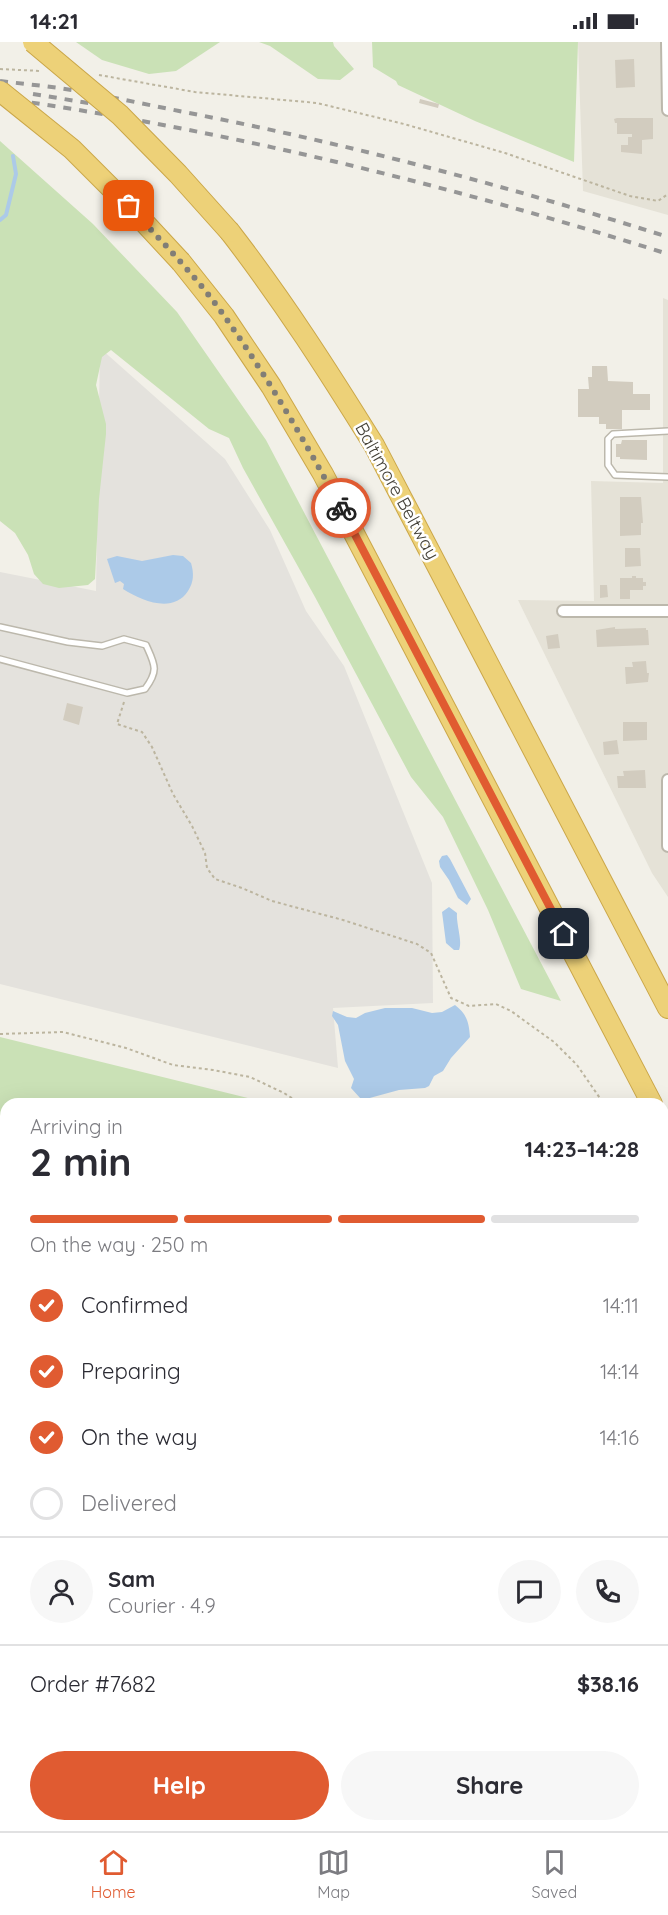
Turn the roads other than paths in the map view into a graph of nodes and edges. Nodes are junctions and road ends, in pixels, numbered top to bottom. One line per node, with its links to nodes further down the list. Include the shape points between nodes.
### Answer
1 (33, 42): 13 (highway, Baltimore Beltway, bridge, via 120,115 178,174 230,232 320,357 374,445)
2 (668, 42): 4 (street)
3 (0, 91): 14 (highway, bridge, via 72,149 181,262 224,316 271,386 323,474)
4 (668, 110)
5 (668, 431): 6 (lane, via 613,434 608,439 608,465 615,475)
6 (668, 477)
7 (563, 611): 8 (street)
8 (668, 611)
9 (0, 627): 10 (lane, via 68,642 102,646 124,639 146,645 154,677 145,689 127,693)
10 (0, 659)
11 (668, 780): 12 (street)
12 (668, 846)
13 (668, 1008)
14 (649, 1098)

